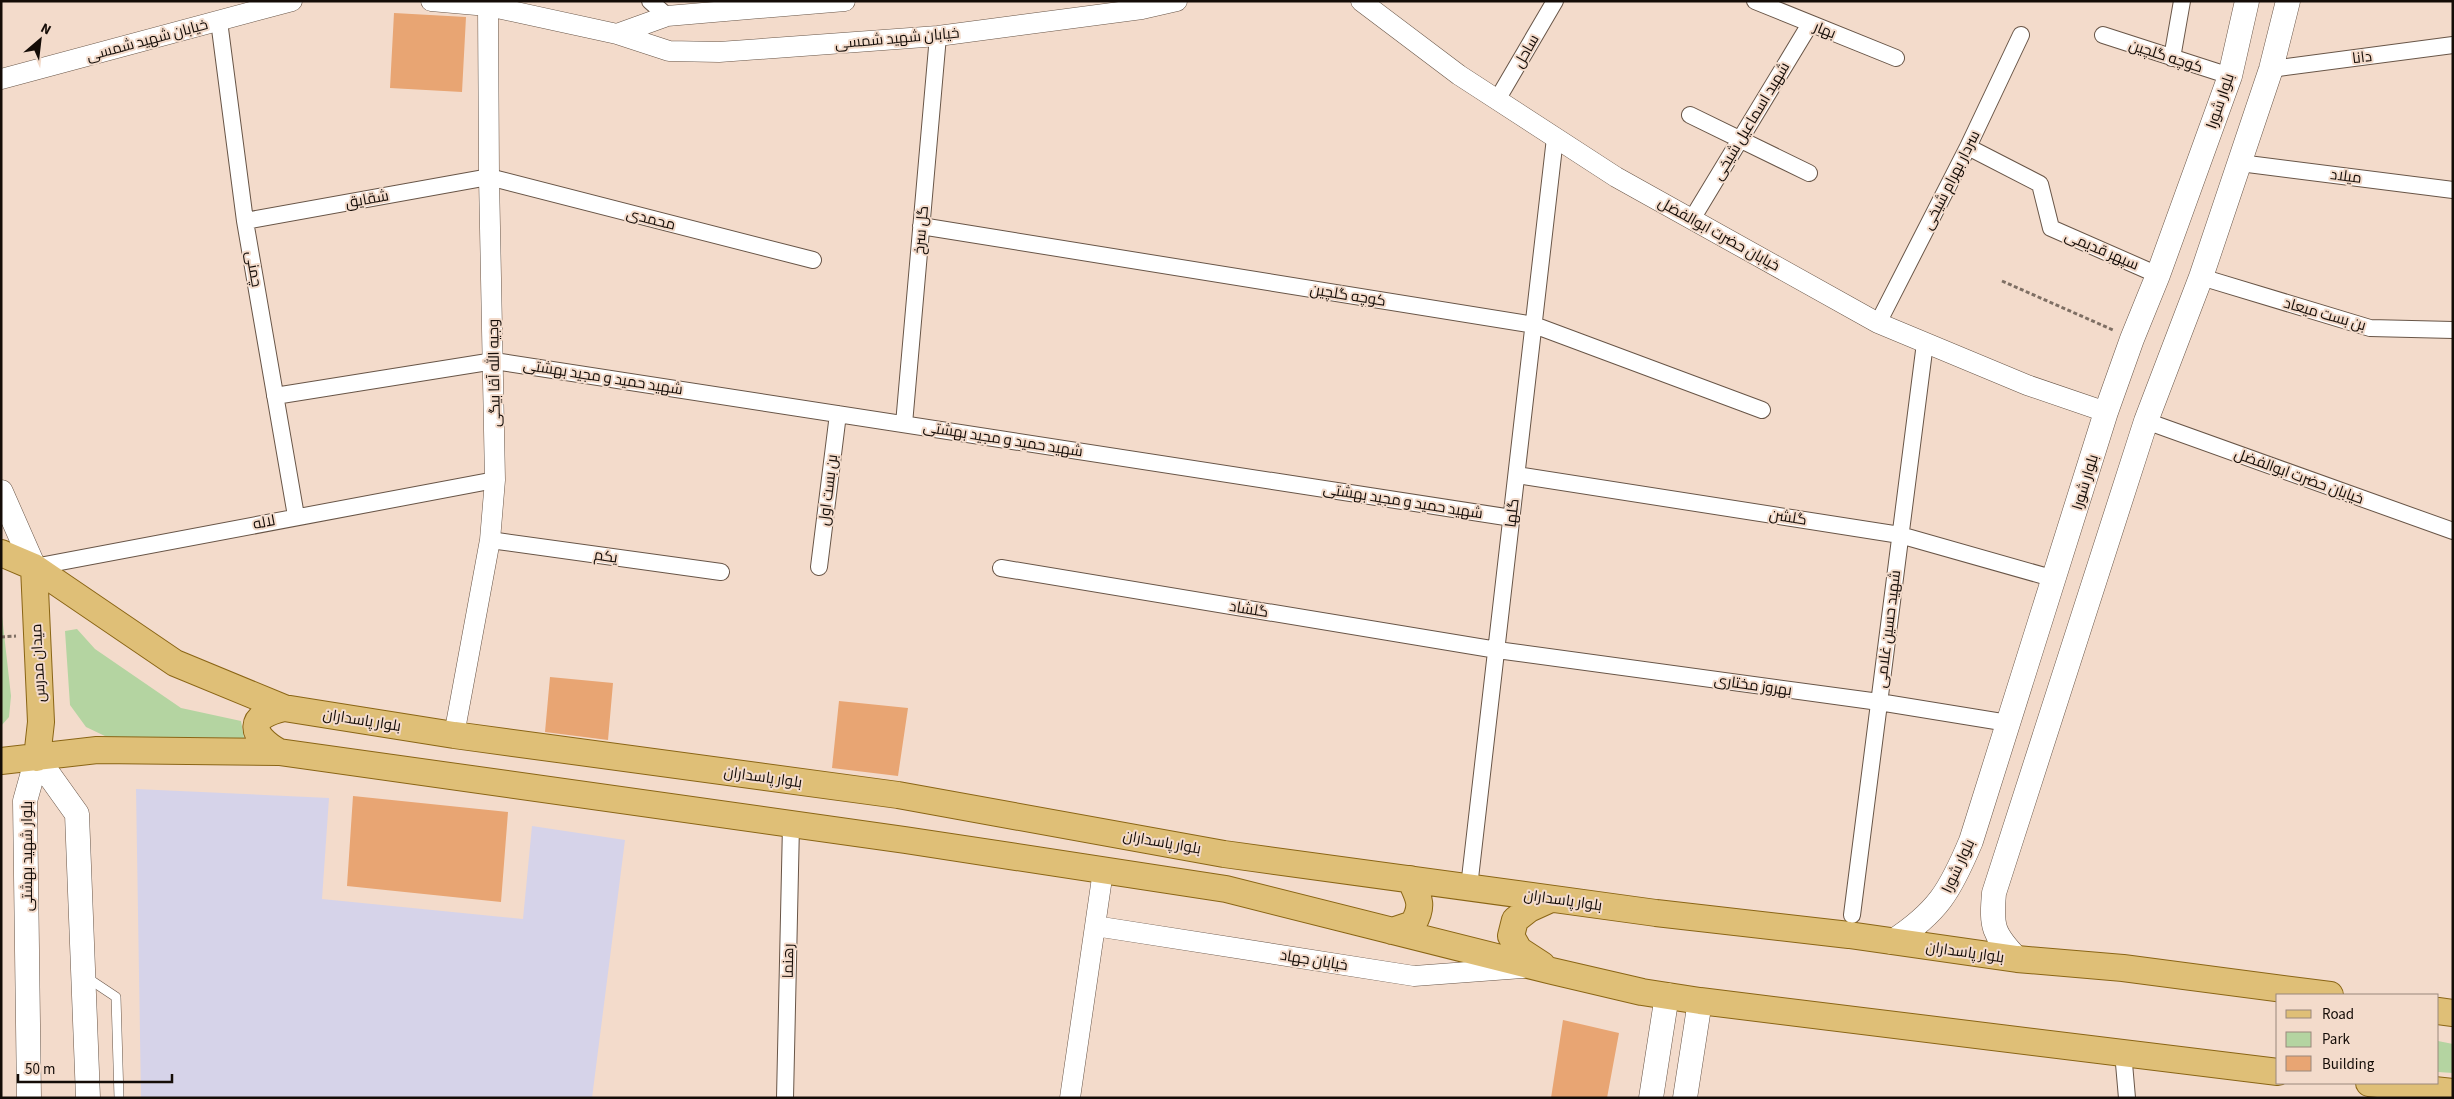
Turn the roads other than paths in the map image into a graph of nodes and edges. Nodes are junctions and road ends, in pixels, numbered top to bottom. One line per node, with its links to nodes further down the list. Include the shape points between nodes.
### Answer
1 (292, 1): 15 (street, خیابان شهید شمسی)
2 (430, 1): 12 (street, خیابان شهید شمسی)
3 (650, 1): 14 (street)
4 (845, 1): 13 (street)
5 (1177, 1): 20 (street, خیابان شهید شمسی, via 1142,9)
6 (1361, 1): 27 (street, خیابان حضرت ابوالفضل)
7 (1555, 1): 27 (street, ساحل)
8 (1755, 1): 16 (street, بهار)
9 (2182, 1): 23 (street)
10 (2247, 1): 25 (main road, بلوار شورا)
11 (2288, 1): 24 (main road)
12 (488, 6): 17 (street, خیابان شهید شمسی); 34 (street, وجیه الله آقا بیگی)
13 (711, 7): 14 (street)
14 (667, 16): 17 (street)
15 (219, 21): 26 (street, خیابان شهید شمسی); 37 (street, چمنی)
16 (1810, 24): 22 (street, بهار); 30 (street, شهید اسماعیل شیخی)
17 (617, 34): 20 (street, خیابان شهید شمسی, via 670,51 719,52)
18 (2021, 35): 31 (street, سردار بهرام شیخی)
19 (2103, 35): 23 (street, کوچه گلچین)
20 (938, 36): 38 (street, گل سرخ)
21 (2453, 45): 24 (street, دانا)
22 (1896, 58)
23 (2172, 58): 25 (street, کوچه گلچین)
24 (2271, 69): 32 (main road)
25 (2230, 76): 40 (main road, بلوار شورا)
26 (1, 79)
27 (1497, 100): 29 (street, خیابان حضرت ابوالفضل)
28 (1690, 115): 30 (street)
29 (1555, 138): 36 (street, خیابان حضرت ابوالفضل, via 1616,177); 43 (street, گلها)
30 (1740, 139): 33 (street); 36 (street, شهید اسماعیل شیخی)
31 (1968, 147): 40 (street, سپهر قدیمی, via 2040,184 2051,228); 42 (street, سردار بهرام شیخی)
32 (2240, 163): 35 (street, میلاد); 41 (main road)
33 (1808, 173)
34 (489, 177): 37 (street, شقایق); 39 (street, محمدی); 46 (street, وجیه الله آقا بیگی)
35 (2453, 190)
36 (1692, 219): 42 (street, خیابان حضرت ابوالفضل)
37 (245, 221): 47 (street, چمنی)
38 (921, 226): 43 (street, کوچه گلچین); 52 (street, گل سرخ)
39 (813, 260)
40 (2158, 275): 49 (main road, بلوار شورا)
41 (2202, 277): 44 (street, بن بست میعاد, via 2370,328); 51 (main road)
42 (1878, 323): 45 (street, خیابان حضرت ابوالفضل)
43 (1534, 325): 48 (street, کوچه گلچین); 53 (street, گلها)
44 (2453, 330)
45 (1925, 343): 49 (street, خیابان حضرت ابوالفضل, via 2027,385); 59 (street, شهید حسین غلامی)
46 (494, 361): 47 (street, شهید حمید و مجید بهشتی); 50 (street, شهید حمید و مجید بهشتی); 54 (street, وجیه الله آقا بیگی)
47 (275, 396): 56 (street, چمنی)
48 (1762, 410)
49 (2106, 412): 66 (main road, بلوار شورا)
50 (838, 414): 52 (street, شهید حمید و مجید بهشتی); 63 (street, بن بست اول)
51 (2146, 421): 58 (street, خیابان حضرت ابوالفضل); 77 (main road)
52 (904, 424): 57 (street, شهید حمید و مجید بهشتی)
53 (1517, 475): 57 (street, گلها); 59 (street, گلشن)
54 (495, 480): 56 (street, لاله); 60 (street, وجیه الله آقا بیگی)
55 (1, 492): 62 (main road)
56 (296, 516): 62 (street, لاله)
57 (1512, 518): 67 (street, گلها)
58 (2453, 531)
59 (1900, 535): 66 (street, گلشن); 68 (street, شهید حسین غلامی)
60 (490, 540): 65 (street, یکم); 71 (street, وجیه الله آقا بیگی)
61 (1, 553): 62 (main road)
62 (34, 567): 69 (main road, بلوار پاسداران, via 175,664); 73 (main road, میدان مدرس, via 41,722)
63 (819, 567)
64 (1001, 568): 67 (street, گلشاد)
65 (721, 572)
66 (2055, 579): 70 (main road, بلوار شورا)
67 (1497, 650): 68 (street, بهروز مختاری); 80 (street, گلها)
68 (1879, 702): 70 (street, بهروز مختاری); 82 (street, شهید حسین غلامی)
69 (284, 708): 71 (main road, بلوار پاسداران); 72 (main road, via 265,714 257,728 264,744)
70 (2008, 723): 76 (main road, بلوار شورا)
71 (454, 735): 79 (main road, بلوار پاسداران, via 898,795 1224,854)
72 (279, 752): 73 (main road, via 97,750); 75 (main road)
73 (37, 758): 74 (main road); 88 (main road, via 77,814); 98 (main road, بلوار شهید بهشتی, via 25,801)
74 (1, 761)
75 (792, 825): 78 (main road); 101 (street, رهنما)
76 (1971, 841): 77 (main road, via 1977,855 1990,860); 85 (main road, بلوار شورا, via 1943,899 1919,924)
77 (2005, 856): 86 (main road, via 1994,893 1992,918 1999,940)
78 (1103, 870): 83 (street); 84 (main road, via 1226,889)
79 (1410, 879): 80 (main road, بلوار پاسداران); 84 (main road, via 1419,898 1420,912 1413,924)
80 (1469, 887): 81 (main road, بلوار پاسداران)
81 (1551, 898): 85 (main road, بلوار پاسداران); 87 (main road, via 1515,920 1511,936 1519,950)
82 (1852, 915)
83 (1095, 926): 87 (street, خیابان جهاد, via 1414,976); 102 (street)
84 (1392, 931): 87 (main road)
85 (1892, 942): 86 (main road, بلوار پاسداران)
86 (2017, 959): 89 (main road, بلوار پاسداران, via 2123,968)
87 (1543, 969): 90 (main road)
88 (83, 975): 99 (main road); 100 (lane, via 116,997)
89 (2322, 994)
90 (1667, 995): 91 (main road); 103 (main road)
91 (1700, 1001): 94 (main road); 104 (main road)
92 (2439, 1011): 93 (main road)
93 (2453, 1014)
94 (2123, 1052): 95 (main road); 105 (street)
95 (2276, 1072)
96 (2377, 1084): 97 (main road)
97 (2453, 1092)
98 (28, 1098)
99 (88, 1098)
100 (119, 1098)
101 (785, 1098)
102 (1070, 1098)
103 (1651, 1098)
104 (1685, 1098)
105 (2127, 1098)

